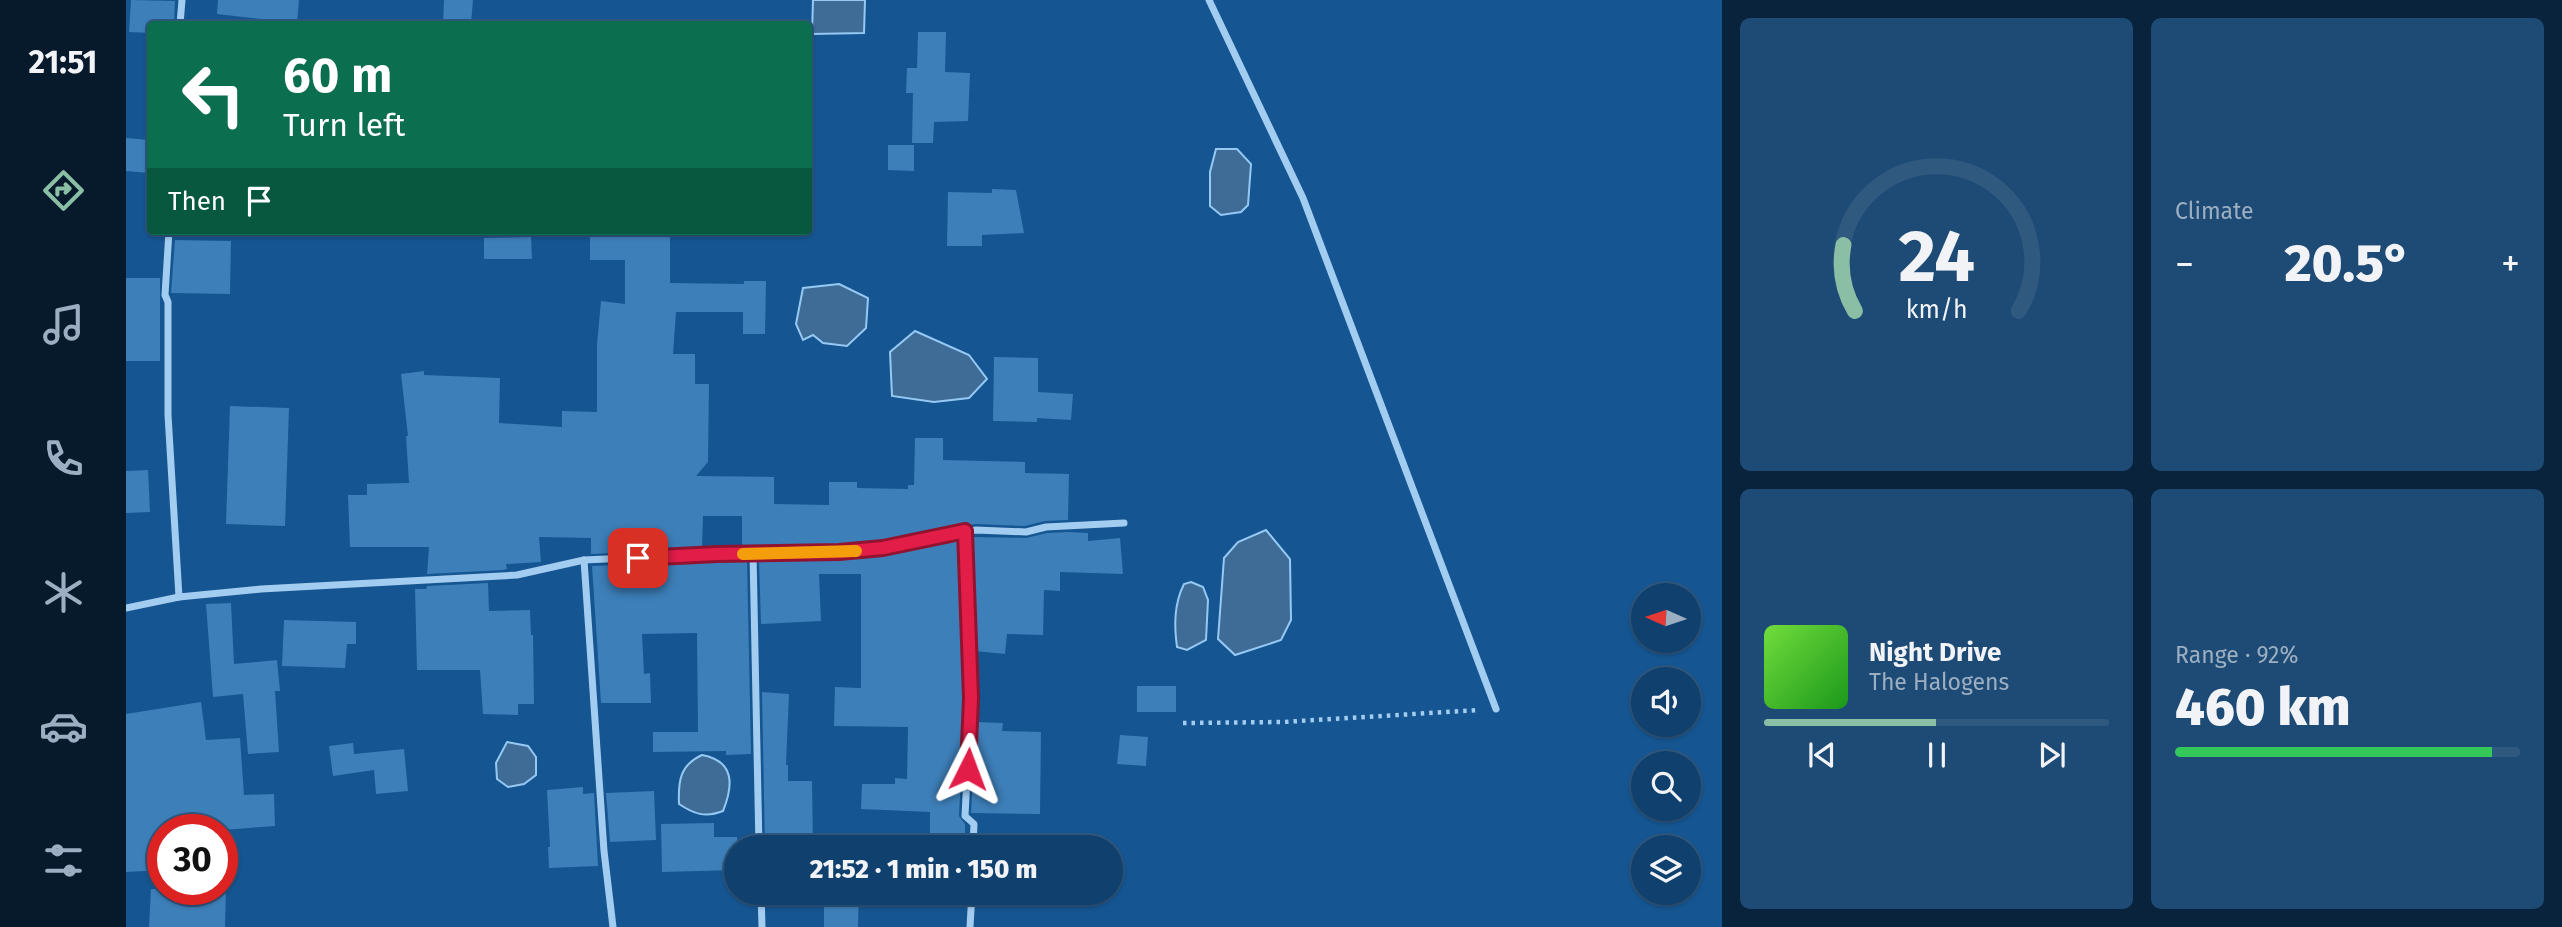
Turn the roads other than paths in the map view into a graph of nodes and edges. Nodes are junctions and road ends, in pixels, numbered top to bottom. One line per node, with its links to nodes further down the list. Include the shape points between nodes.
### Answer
1 (182, 0): 3 (street)
2 (1209, 0): 11 (street, via 1303,198)
3 (180, 21)
4 (169, 235): 9 (street, via 168,415)
5 (1124, 523): 6 (street, via 1026,532)
6 (965, 531): 7 (street, via 883,548); 13 (street, via 971,698 965,816 974,824)
7 (753, 554): 8 (street); 12 (street)
8 (584, 560): 9 (street, via 517,575); 16 (street)
9 (179, 597): 10 (street)
10 (126, 608)
11 (1496, 709)
12 (759, 835)
13 (974, 835)
14 (761, 905): 17 (street)
15 (971, 905): 18 (street)
16 (613, 927)
17 (762, 927)
18 (970, 927)

